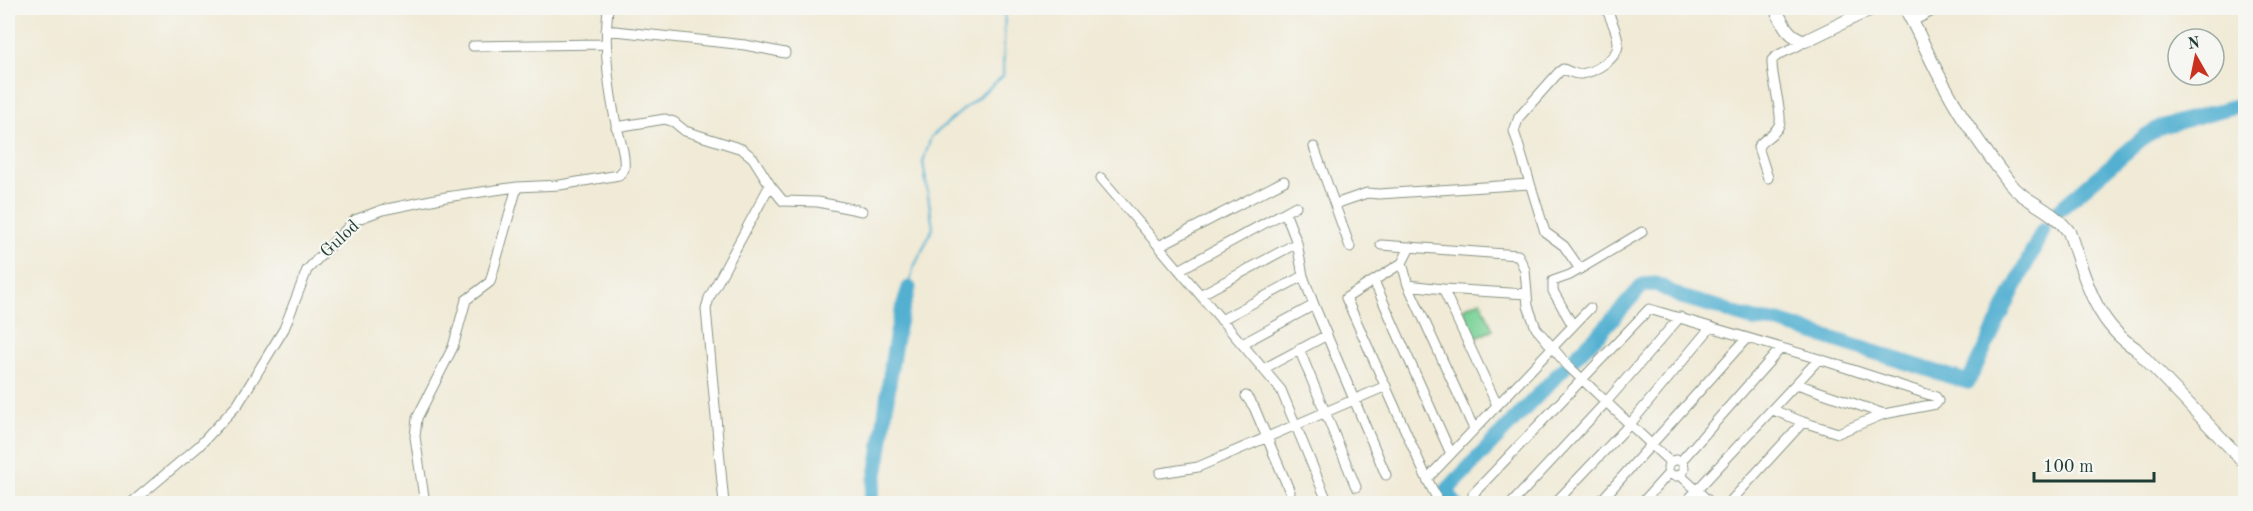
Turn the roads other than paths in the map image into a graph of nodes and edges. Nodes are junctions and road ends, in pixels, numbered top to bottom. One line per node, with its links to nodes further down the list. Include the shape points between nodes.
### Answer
1 (608, 8): 8 (street)
2 (1606, 8): 18 (street, via 1618,41 1617,52 1585,73 1563,69 1519,117 1514,130)
3 (1775, 8): 9 (street, via 1789,34)
4 (1874, 8): 9 (street)
5 (1905, 8): 7 (street)
6 (1938, 8): 7 (street)
7 (1913, 21): 73 (street, via 1947,91 2010,183 2061,221 2069,232 2098,311)
8 (606, 30): 10 (street); 12 (street)
9 (1805, 41): 16 (street, via 1772,60 1780,122 1758,147)
10 (605, 44): 11 (street); 13 (street)
11 (473, 46)
12 (785, 53)
13 (616, 127): 19 (street, via 666,119 674,122 684,131 742,149 753,158); 20 (street, Gulod, via 625,158 619,174 560,185)
14 (1314, 147): 21 (street)
15 (1101, 178): 28 (street)
16 (1768, 178)
17 (1284, 181): 28 (street)
18 (1529, 184): 21 (street, via 1367,193); 32 (street, via 1545,232 1564,246)
19 (770, 185): 23 (street, via 783,201 818,202); 85 (street, via 706,309)
20 (517, 187): 83 (street, Gulod, via 446,197 355,220 307,270 284,329 238,404 199,446); 84 (street, via 490,282 466,300 453,347 417,418 415,437)
21 (1335, 204): 29 (street)
22 (1296, 206): 24 (street)
23 (862, 211)
24 (1285, 212): 26 (street); 33 (street)
25 (1642, 232): 32 (street)
26 (1297, 243): 34 (street); 39 (street)
27 (1381, 245): 30 (street)
28 (1159, 246): 33 (street)
29 (1350, 246)
30 (1410, 247): 31 (street); 38 (street, via 1518,255 1525,270)
31 (1402, 263): 35 (street); 36 (street)
32 (1580, 269): 44 (street, via 1553,281 1551,286)
33 (1179, 270): 39 (street)
34 (1303, 276): 40 (street); 43 (street)
35 (1374, 281): 56 (street, via 1346,298); 70 (street)
36 (1408, 285): 37 (street); 67 (street)
37 (1443, 289): 38 (street); 60 (street)
38 (1527, 294): 49 (street, via 1536,328)
39 (1200, 295): 43 (street)
40 (1314, 305): 46 (street); 48 (street)
41 (1590, 308): 44 (street)
42 (1680, 317): 45 (street); 54 (street, via 1649,309); 59 (street)
43 (1221, 320): 48 (street)
44 (1573, 326): 49 (street)
45 (1710, 328): 47 (street); 65 (street)
46 (1327, 335): 51 (street); 58 (street)
47 (1746, 339): 50 (street); 69 (street)
48 (1242, 344): 53 (street)
49 (1552, 347): 54 (street); 60 (street)
50 (1780, 348): 52 (street); 71 (street)
51 (1299, 350): 53 (street); 62 (street)
52 (1819, 359): 55 (street); 63 (street, via 1936,397 1938,401)
53 (1263, 369): 66 (street, via 1281,390)
54 (1582, 379): 59 (street); 87 (street, via 1473,494)
55 (1797, 384): 61 (street); 63 (street)
56 (1386, 386): 58 (street); 78 (street)
57 (1246, 396): 68 (street)
58 (1354, 400): 62 (street); 76 (street)
59 (1607, 401): 65 (street); 88 (street)
60 (1497, 405): 67 (street)
61 (1773, 410): 64 (street); 80 (street)
62 (1325, 412): 66 (street); 79 (street)
63 (1884, 414): 64 (street, via 1838,433)
64 (1803, 422): 94 (street)
65 (1630, 424): 69 (street); 89 (street)
66 (1296, 425): 68 (street); 82 (street)
67 (1474, 429): 70 (street)
68 (1266, 437): 74 (street, via 1198,466); 81 (street)
69 (1652, 446): 72 (street); 90 (street)
70 (1451, 454): 78 (street)
71 (1681, 460): 72 (street); 77 (street, via 1684,468)
72 (1670, 462): 75 (street)
73 (2246, 464)
74 (1160, 473)
75 (1669, 473): 77 (street); 91 (street)
76 (1386, 475)
77 (1680, 475): 80 (street)
78 (1427, 479): 86 (street)
79 (1356, 487)
80 (1697, 489): 92 (street); 93 (street)
81 (1290, 492)
82 (1325, 495)
83 (130, 504)
84 (425, 504)
85 (724, 504)
86 (1440, 504)
87 (1478, 504)
88 (1511, 504)
89 (1554, 504)
90 (1598, 504)
91 (1641, 504)
92 (1684, 504)
93 (1712, 504)
94 (1728, 504)

